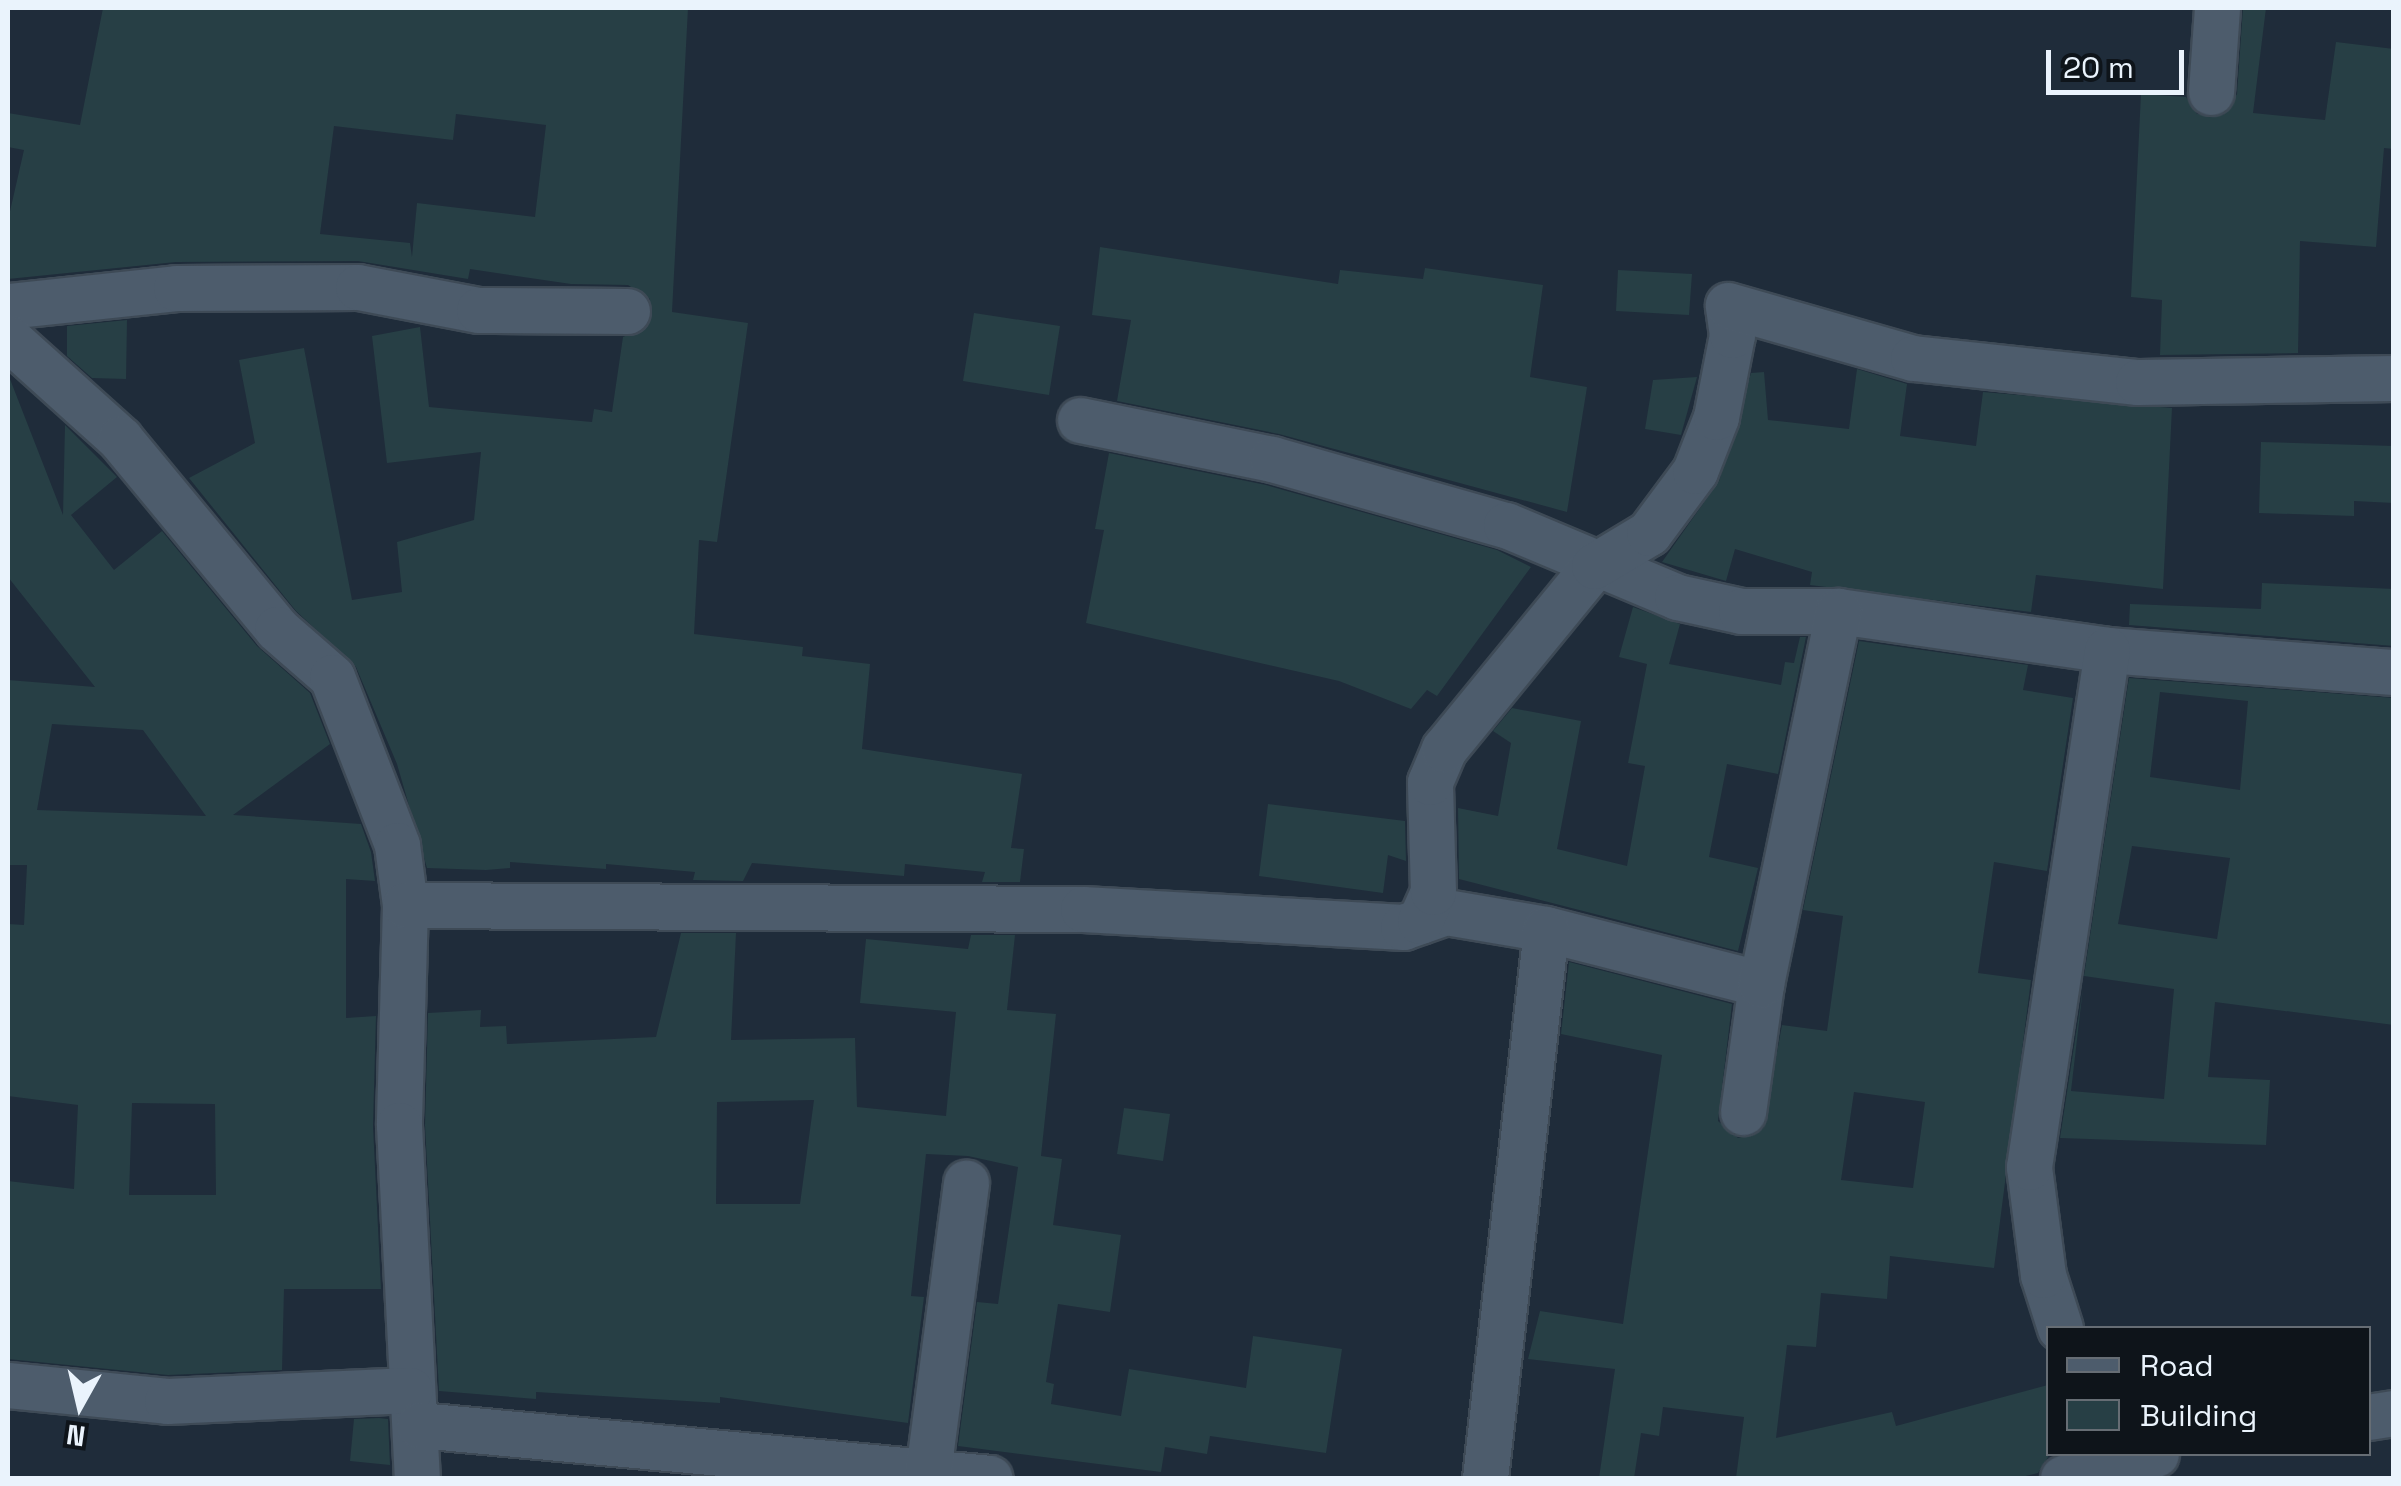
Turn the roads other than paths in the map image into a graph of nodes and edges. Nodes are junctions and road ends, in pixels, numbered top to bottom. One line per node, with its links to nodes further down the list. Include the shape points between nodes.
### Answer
1 (2217, 8): 2 (street)
2 (2211, 92)
3 (8, 306): 4 (street, via 176,288 358,288 478,310)
4 (626, 310)
5 (8, 338): 12 (street, via 120,439 278,629 332,677 397,845)
6 (2394, 378): 8 (street, via 2138,382 1913,358 1728,305 1732,336 1716,417 1695,471 1650,533)
7 (1080, 420): 8 (street, via 1272,459 1506,525)
8 (1594, 566): 9 (street, via 1677,597 1742,611); 13 (street, via 1444,749 1430,782 1433,892)
9 (1838, 611): 10 (street); 15 (street)
10 (2107, 650): 11 (street); 18 (street, via 2029,1167 2043,1275)
11 (2394, 672)
12 (405, 905): 13 (street, via 1082,909 1403,926); 20 (street, via 399,1125)
13 (1420, 921): 14 (street, via 1446,912)
14 (1546, 929): 15 (street); 26 (street)
15 (1762, 984): 16 (street)
16 (1744, 1112)
17 (966, 1182): 23 (street)
18 (2059, 1326)
19 (8, 1385): 20 (street, via 167,1401)
20 (414, 1408): 23 (street); 24 (street)
21 (2144, 1456): 22 (street)
22 (2089, 1465)
23 (928, 1472): 25 (street)
24 (417, 1478)
25 (990, 1478)
26 (1484, 1478)

